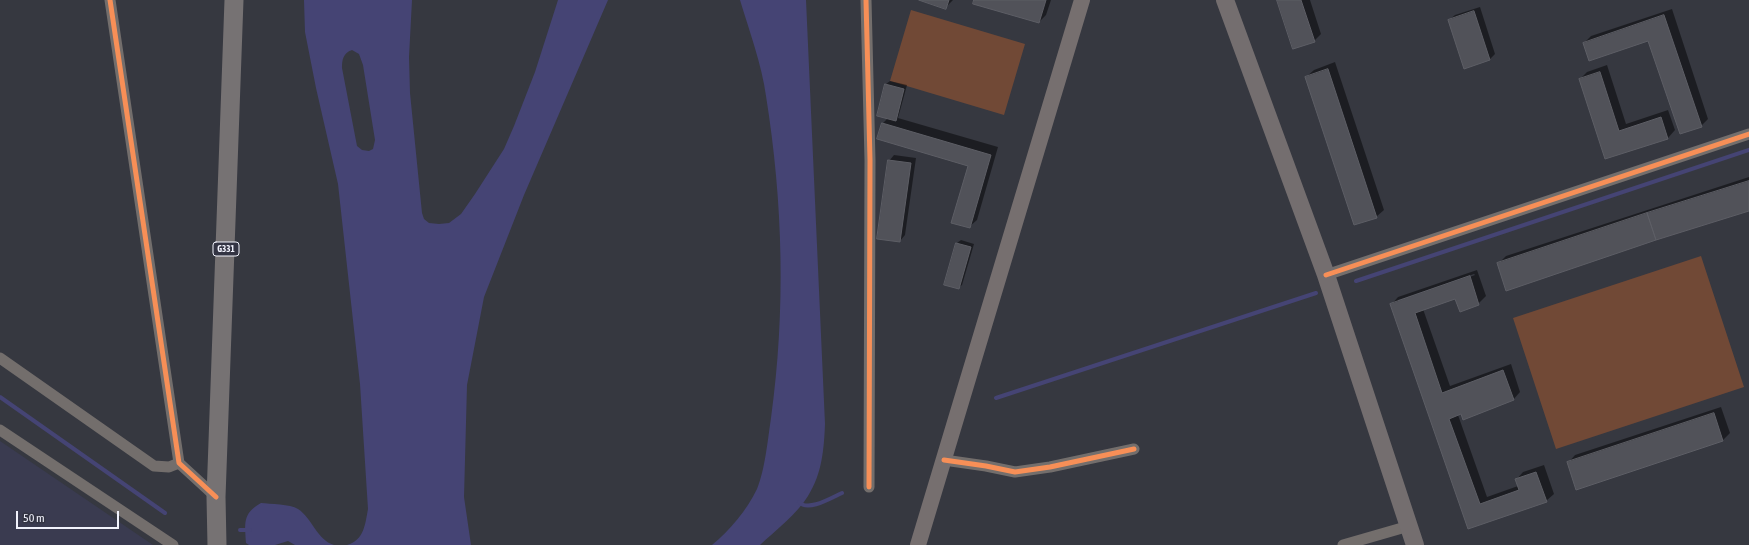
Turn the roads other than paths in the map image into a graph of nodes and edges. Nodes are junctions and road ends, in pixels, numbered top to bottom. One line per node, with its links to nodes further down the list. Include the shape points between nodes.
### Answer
1 (110, 0): 12 (street)
2 (234, 0): 14 (highway, G331)
3 (866, 0): 13 (street, via 870,160)
4 (1082, 0): 11 (main road)
5 (1225, 0): 7 (main road)
6 (1749, 134): 7 (street)
7 (1326, 275): 15 (main road)
8 (0, 358): 12 (street, via 154,466 169,467)
9 (0, 430): 16 (street)
10 (1134, 449): 11 (street, via 1015,472)
11 (944, 460): 18 (main road)
12 (179, 463): 14 (street)
13 (869, 487)
14 (216, 497): 17 (highway, G331)
15 (1409, 526): 19 (street); 20 (main road)
16 (173, 545)
17 (217, 545)
18 (918, 545)
19 (1342, 545)
20 (1415, 545)

